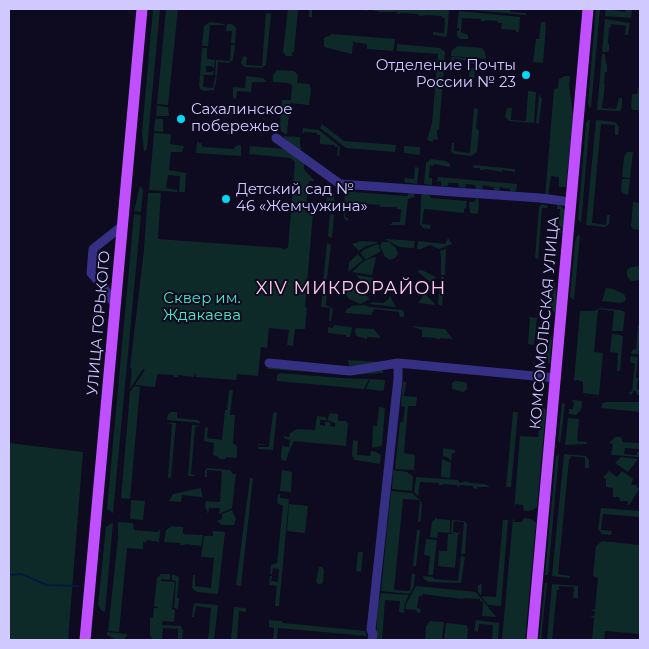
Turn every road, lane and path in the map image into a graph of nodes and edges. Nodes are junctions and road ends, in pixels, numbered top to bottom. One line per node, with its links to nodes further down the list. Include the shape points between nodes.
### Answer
1 (142, 9): 5 (main road, УЛИЦА ГОРЬКОГО)
2 (588, 9): 4 (main road, КОМСОМОЛЬСКАЯ УЛИЦА)
3 (276, 138): 4 (street, via 340,184)
4 (571, 202): 9 (main road, КОМСОМОЛЬСКАЯ УЛИЦА)
5 (122, 226): 6 (main road, УЛИЦА ГОРЬКОГО); 6 (street, via 93,249 90,273)
6 (115, 305): 10 (main road, УЛИЦА ГОРЬКОГО)
7 (270, 363): 8 (street, via 350,371)
8 (398, 363): 9 (street); 11 (street)
9 (555, 378): 12 (main road, КОМСОМОЛЬСКАЯ УЛИЦА)
10 (85, 640)
11 (372, 640)
12 (532, 640)

